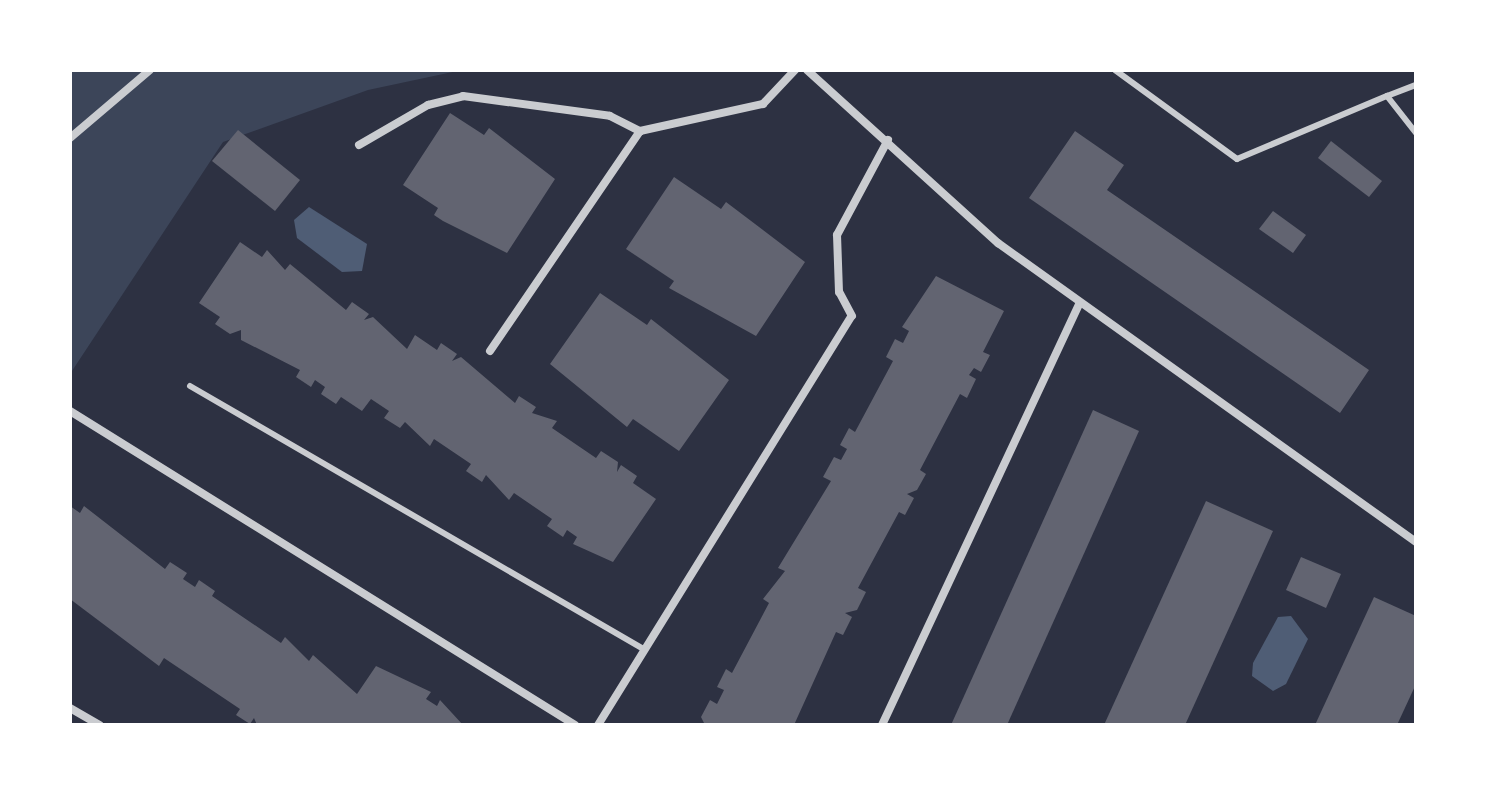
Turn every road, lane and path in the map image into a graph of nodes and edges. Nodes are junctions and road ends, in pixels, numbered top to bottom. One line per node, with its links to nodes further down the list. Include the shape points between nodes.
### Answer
1 (150, 70): 9 (street)
2 (795, 70): 7 (street, via 763,104)
3 (807, 70): 10 (street)
4 (1115, 70): 6 (lane, via 1237,159)
5 (1416, 85): 6 (lane)
6 (1387, 96): 8 (lane)
7 (640, 131): 11 (street, via 610,116 463,96 428,105); 13 (street)
8 (1416, 133)
9 (70, 138)
10 (888, 140): 12 (street, via 998,243); 17 (street, via 837,235 839,292 852,316)
11 (359, 145)
12 (1079, 305): 16 (street); 22 (street)
13 (490, 351)
14 (190, 386): 17 (lane)
15 (70, 411): 20 (street)
16 (1416, 542)
17 (645, 650): 21 (street)
18 (70, 708): 19 (street)
19 (99, 725)
20 (575, 725)
21 (598, 725)
22 (882, 725)

